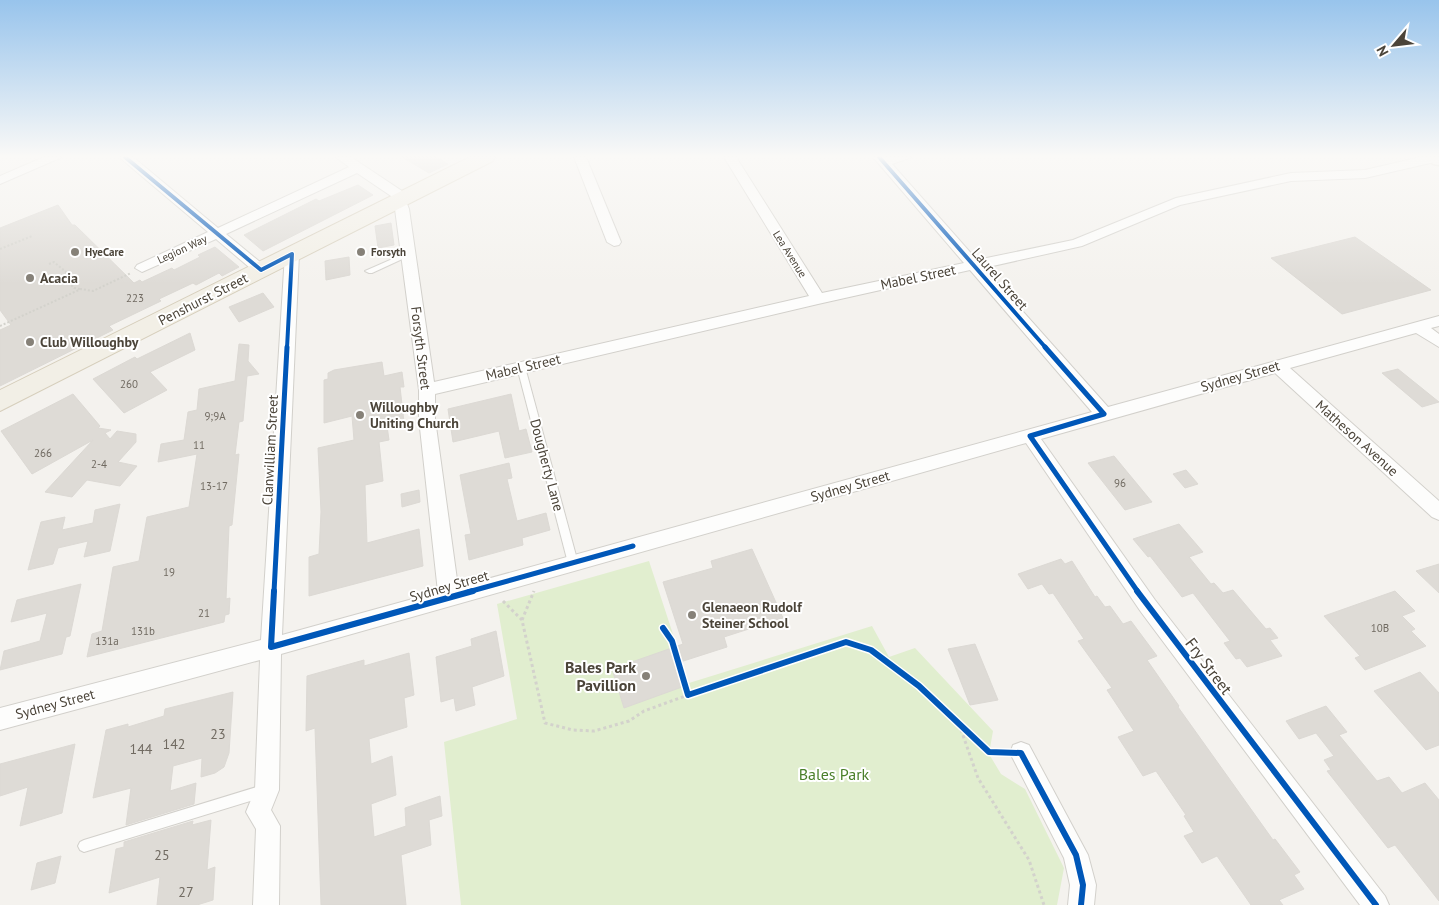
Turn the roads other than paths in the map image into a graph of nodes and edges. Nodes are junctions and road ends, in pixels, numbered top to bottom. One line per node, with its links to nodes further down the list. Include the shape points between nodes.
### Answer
1 (176, 199): 9 (street)
2 (290, 199): 9 (street, Legion Way)
3 (403, 199): 8 (main road, Penshurst Street)
4 (597, 199): 10 (street)
5 (756, 199): 17 (street, Lea Avenue)
6 (916, 199): 13 (street, Laurel Street)
7 (1189, 199): 13 (street, Mabel Street, via 1077,244)
8 (399, 201): 11 (main road, Penshurst Street); 12 (street, Forsyth Street)
9 (217, 233): 14 (street, Legion Way); 15 (street)
10 (614, 242)
11 (292, 254): 15 (main road, Penshurst Street); 30 (street, Clanwilliam Street)
12 (408, 255): 16 (lane); 23 (street, Forsyth Street)
13 (974, 265): 17 (street, Mabel Street); 25 (street, Laurel Street)
14 (142, 268)
15 (261, 270): 24 (main road, Penshurst Street)
16 (369, 271)
17 (818, 299): 22 (street, Mabel Street)
18 (1439, 321): 19 (street, Sydney Street)
19 (1419, 327): 20 (street); 21 (street, Sydney Street)
20 (1439, 342)
21 (1276, 365): 25 (street, Sydney Street); 27 (street, Matheson Avenue)
22 (521, 367): 23 (street, Mabel Street); 28 (lane, Dougherty Lane)
23 (427, 390): 29 (street, Forsyth Street, via 427,419)
24 (0, 401)
25 (1104, 414): 26 (street, Sydney Street)
26 (1030, 436): 28 (street, Sydney Street); 37 (street, Fry Street, via 1148,606)
27 (1439, 512)
28 (573, 563): 29 (street, Sydney Street)
29 (449, 598): 30 (street, Sydney Street)
30 (271, 647): 31 (street, Sydney Street); 33 (street, Clanwilliam Street)
31 (0, 719)
32 (1021, 753): 36 (street, via 1076,856 1083,885)
33 (267, 790): 34 (lane); 35 (street, Clanwilliam Street, via 258,812 268,826)
34 (84, 846)
35 (266, 905)
36 (1081, 905)
37 (1376, 905)

